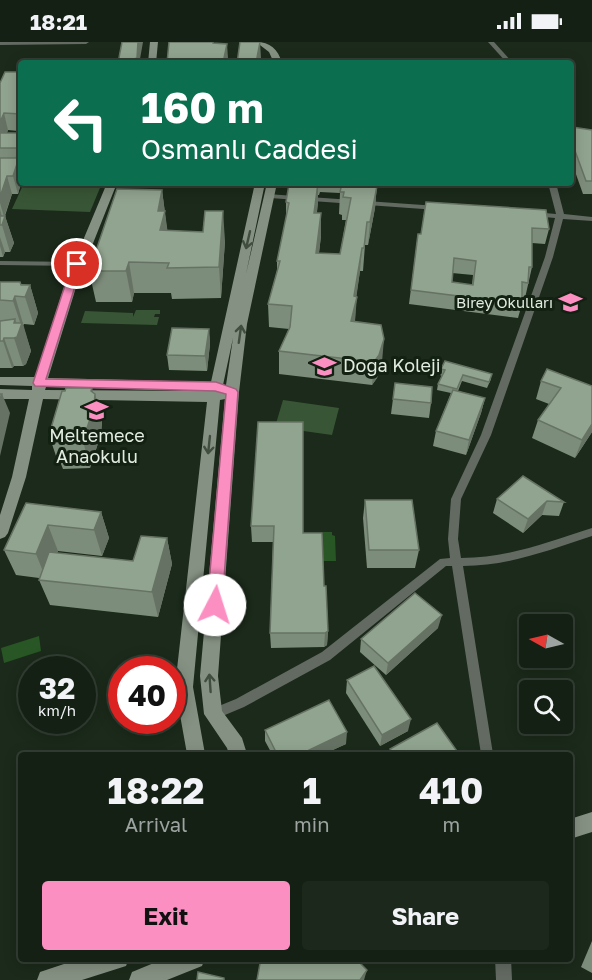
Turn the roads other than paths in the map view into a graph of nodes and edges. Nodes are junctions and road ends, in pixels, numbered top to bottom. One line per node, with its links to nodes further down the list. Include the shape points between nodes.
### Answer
1 (86, 42): 5 (street)
2 (154, 42): 6 (street)
3 (260, 42): 7 (street, via 277,54)
4 (491, 42): 8 (street)
5 (0, 43)
6 (152, 60)
7 (278, 60)
8 (507, 60)
9 (111, 186): 19 (street)
10 (261, 186): 13 (street)
11 (270, 186): 13 (street)
12 (553, 186): 16 (street)
13 (264, 196): 14 (street); 22 (street, via 241,324)
14 (443, 208)
15 (525, 213): 16 (street)
16 (560, 215): 17 (street); 26 (street, via 486,435 456,499 453,539)
17 (592, 219)
18 (0, 263): 19 (street)
19 (77, 264): 21 (street)
20 (0, 381): 21 (street)
21 (39, 389): 22 (street); 23 (street); 24 (street, via 15,490)
22 (221, 392): 27 (street, one-way to 22, via 209,676); 28 (street, one-way to 28, via 184,687)
23 (0, 394)
24 (0, 532)
25 (592, 532): 26 (street, via 510,558)
26 (457, 562): 27 (street, via 444,562 434,568 326,656); 31 (street)
27 (213, 714): 28 (street); 30 (street, via 236,744)
28 (190, 723): 29 (street)
29 (196, 752)
30 (238, 752)
31 (487, 752)
32 (592, 822): 33 (street)
33 (573, 828)
34 (105, 962): 37 (street)
35 (184, 962): 38 (street)
36 (503, 962): 39 (street)
37 (48, 980)
38 (140, 980)
39 (504, 980)

